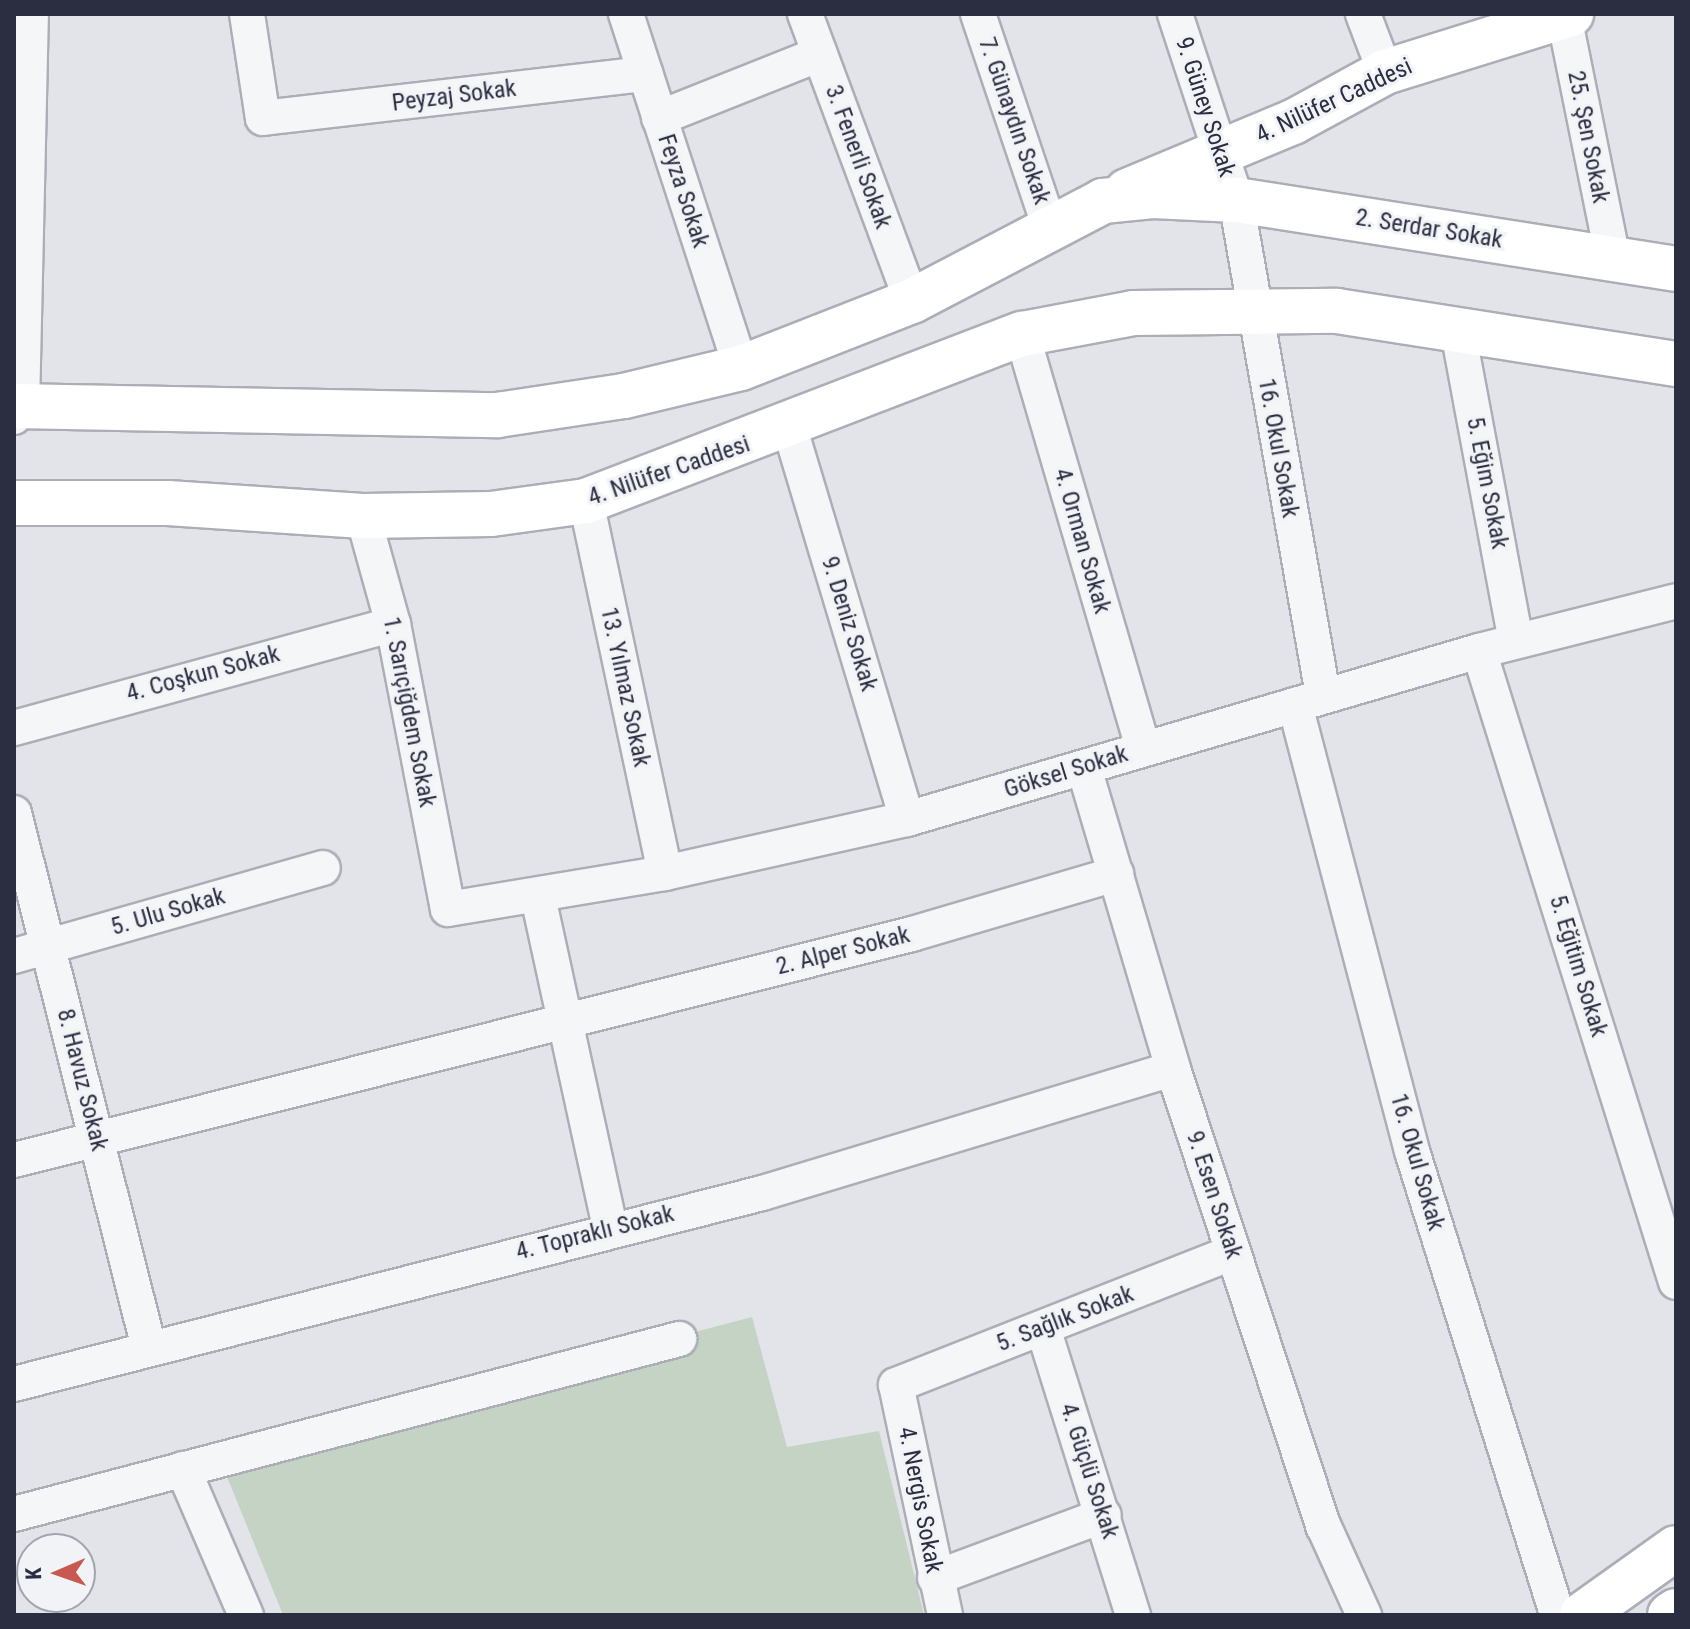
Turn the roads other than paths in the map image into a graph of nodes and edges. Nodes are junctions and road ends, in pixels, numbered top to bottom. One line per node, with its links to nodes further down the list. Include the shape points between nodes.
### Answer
1 (31, 14): 26 (street)
2 (247, 14): 11 (street, Peyzaj Sokak, via 263,118)
3 (626, 14): 11 (street, Feyza Sokak)
4 (805, 14): 9 (street, 3. Fenerli Sokak)
5 (978, 14): 17 (street, 7. Günaydın Sokak)
6 (1175, 14): 13 (street, 9. Güney Sokak)
7 (1363, 14): 10 (street)
8 (1567, 15): 10 (main road, 4. Nilüfer Caddesi); 18 (street, 25. Şen Sokak)
9 (820, 54): 12 (street); 20 (street, 3. Fenerli Sokak)
10 (1385, 72): 13 (main road, 4. Nilüfer Caddesi)
11 (645, 74): 12 (street, Feyza Sokak)
12 (659, 118): 24 (street, Feyza Sokak)
13 (1220, 152): 15 (street, 9. Güney Sokak); 16 (main road, 4. Nilüfer Caddesi)
14 (1182, 198): 15 (main road, 2. Serdar Sokak); 16 (main road, 4. Nilüfer Caddesi)
15 (1236, 200): 18 (main road, 2. Serdar Sokak); 21 (street, 16. Okul Sokak)
16 (1103, 201): 17 (main road, 4. Nilüfer Caddesi)
17 (1050, 228): 20 (main road, 4. Nilüfer Caddesi)
18 (1613, 258): 19 (main road, 2. Serdar Sokak)
19 (1676, 269)
20 (912, 301): 24 (main road, 4. Nilüfer Caddesi)
21 (1254, 311): 22 (main road, via 1337,311); 23 (main road, 4. Nilüfer Caddesi, via 1133,313); 35 (street, 16. Okul Sokak)
22 (1457, 326): 25 (main road); 33 (street, 5. Eğim Sokak)
23 (1022, 334): 27 (main road, 4. Nilüfer Caddesi); 37 (street, 4. Orman Sokak)
24 (741, 368): 26 (main road, 4. Nilüfer Caddesi, via 497,415)
25 (1676, 368)
26 (17, 410)
27 (790, 429): 28 (main road, 4. Nilüfer Caddesi); 40 (street, 9. Deniz Sokak)
28 (586, 501): 30 (main road, 4. Nilüfer Caddesi, via 491,514); 42 (street, 13. Yılmaz Sokak)
29 (14, 503): 30 (main road, 4. Nilüfer Caddesi, via 168,503)
30 (363, 516): 32 (street, 1. Sarıçiğdem Sokak)
31 (1676, 601): 33 (street, Göksel Sokak)
32 (393, 624): 36 (street, 4. Coşkun Sokak); 45 (street, 1. Sarıçiğdem Sokak)
33 (1516, 641): 34 (street, Göksel Sokak)
34 (1479, 651): 35 (street, Göksel Sokak); 54 (street, 5. Eğitim Sokak)
35 (1309, 700): 37 (street, Göksel Sokak); 70 (street, 16. Okul Sokak, via 1412,1151)
36 (14, 728)
37 (1143, 748): 38 (street, Göksel Sokak)
38 (1084, 768): 40 (street, Göksel Sokak); 43 (street, 9. Esen Sokak)
39 (14, 813): 46 (street, 8. Havuz Sokak)
40 (907, 819): 42 (street, Göksel Sokak)
41 (323, 868): 46 (street, 5. Ulu Sokak)
42 (665, 873): 44 (street, Göksel Sokak)
43 (1116, 874): 48 (street, 2. Alper Sokak, via 912,934); 49 (street, 9. Esen Sokak)
44 (538, 897): 45 (street, Göksel Sokak); 48 (street)
45 (448, 909)
46 (47, 946): 47 (street, 5. Ulu Sokak); 50 (street, 8. Havuz Sokak)
47 (14, 956)
48 (568, 1018): 50 (street, 2. Alper Sokak); 52 (street)
49 (1173, 1069): 52 (street, 4. Topraklı Sokak, via 762,1193); 53 (street, 9. Esen Sokak)
50 (97, 1138): 51 (street, 2. Alper Sokak); 57 (street, 8. Havuz Sokak)
51 (14, 1160)
52 (610, 1228): 57 (street, 4. Topraklı Sokak)
53 (1233, 1252): 55 (street, 5. Sağlık Sokak); 69 (street, 9. Esen Sokak, via 1324,1527)
54 (1676, 1282)
55 (1043, 1328): 59 (street, 5. Sağlık Sokak); 62 (street, 4. Güçlü Sokak)
56 (679, 1339): 60 (street)
57 (149, 1348): 58 (street, 4. Topraklı Sokak)
58 (14, 1384)
59 (896, 1385): 64 (street, 4. Nergis Sokak)
60 (183, 1469): 61 (street); 66 (street)
61 (14, 1514)
62 (1104, 1515): 64 (street); 68 (street, 4. Güçlü Sokak)
63 (1676, 1548): 71 (main road)
64 (935, 1578): 67 (street, 4. Nergis Sokak)
65 (1676, 1611): 72 (main road)
66 (246, 1615)
67 (945, 1615)
68 (1133, 1615)
69 (1364, 1615)
70 (1557, 1615)
71 (1582, 1615)
72 (1670, 1615)

